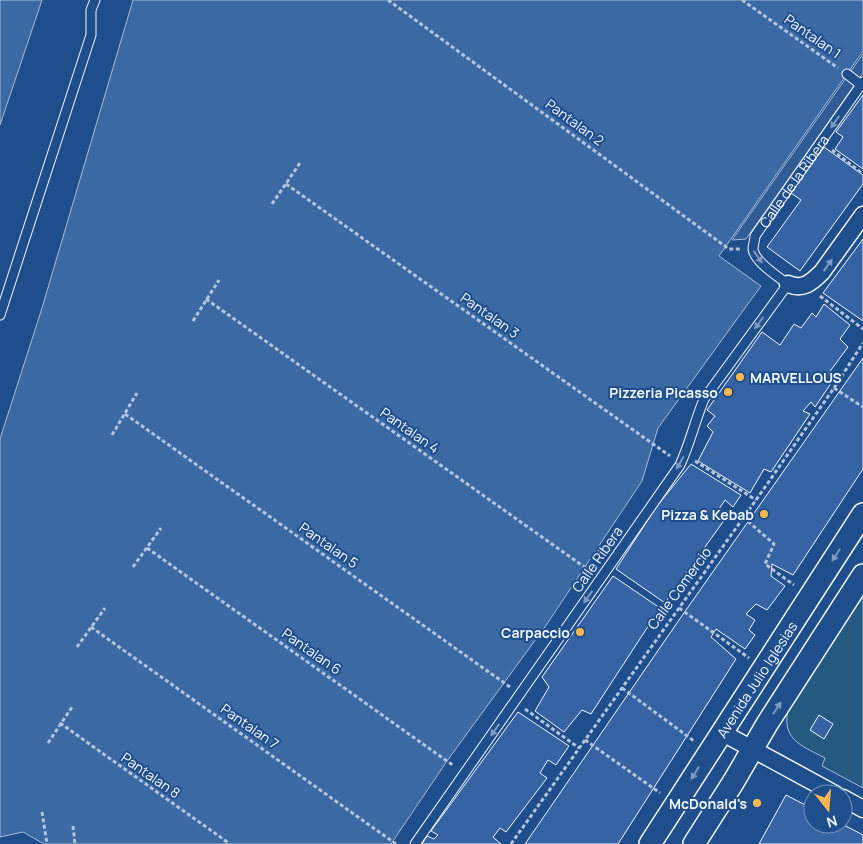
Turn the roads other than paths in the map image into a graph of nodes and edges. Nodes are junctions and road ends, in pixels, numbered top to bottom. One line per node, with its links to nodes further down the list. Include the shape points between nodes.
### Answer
1 (95, 0): 6 (lane, via 91,10 91,36)
2 (847, 74): 3 (lane)
3 (862, 83): 5 (lane, Calle de la Ribera, one-way to 5, via 755,236 753,249 756,256)
4 (863, 215): 5 (street, one-way to 4, via 796,287 814,280)
5 (788, 284): 12 (lane, Calle Ribera, one-way to 12, via 704,399 680,465)
6 (0, 315)
7 (863, 514): 9 (street, Avenida Julio Iglesias, one-way to 9)
8 (863, 575): 10 (street, one-way to 8)
9 (721, 732): 10 (street); 13 (street, Avenida Julio Iglesias, one-way to 13)
10 (753, 750): 11 (street); 14 (street)
11 (816, 784)
12 (415, 844)
13 (650, 844)
14 (694, 844)

